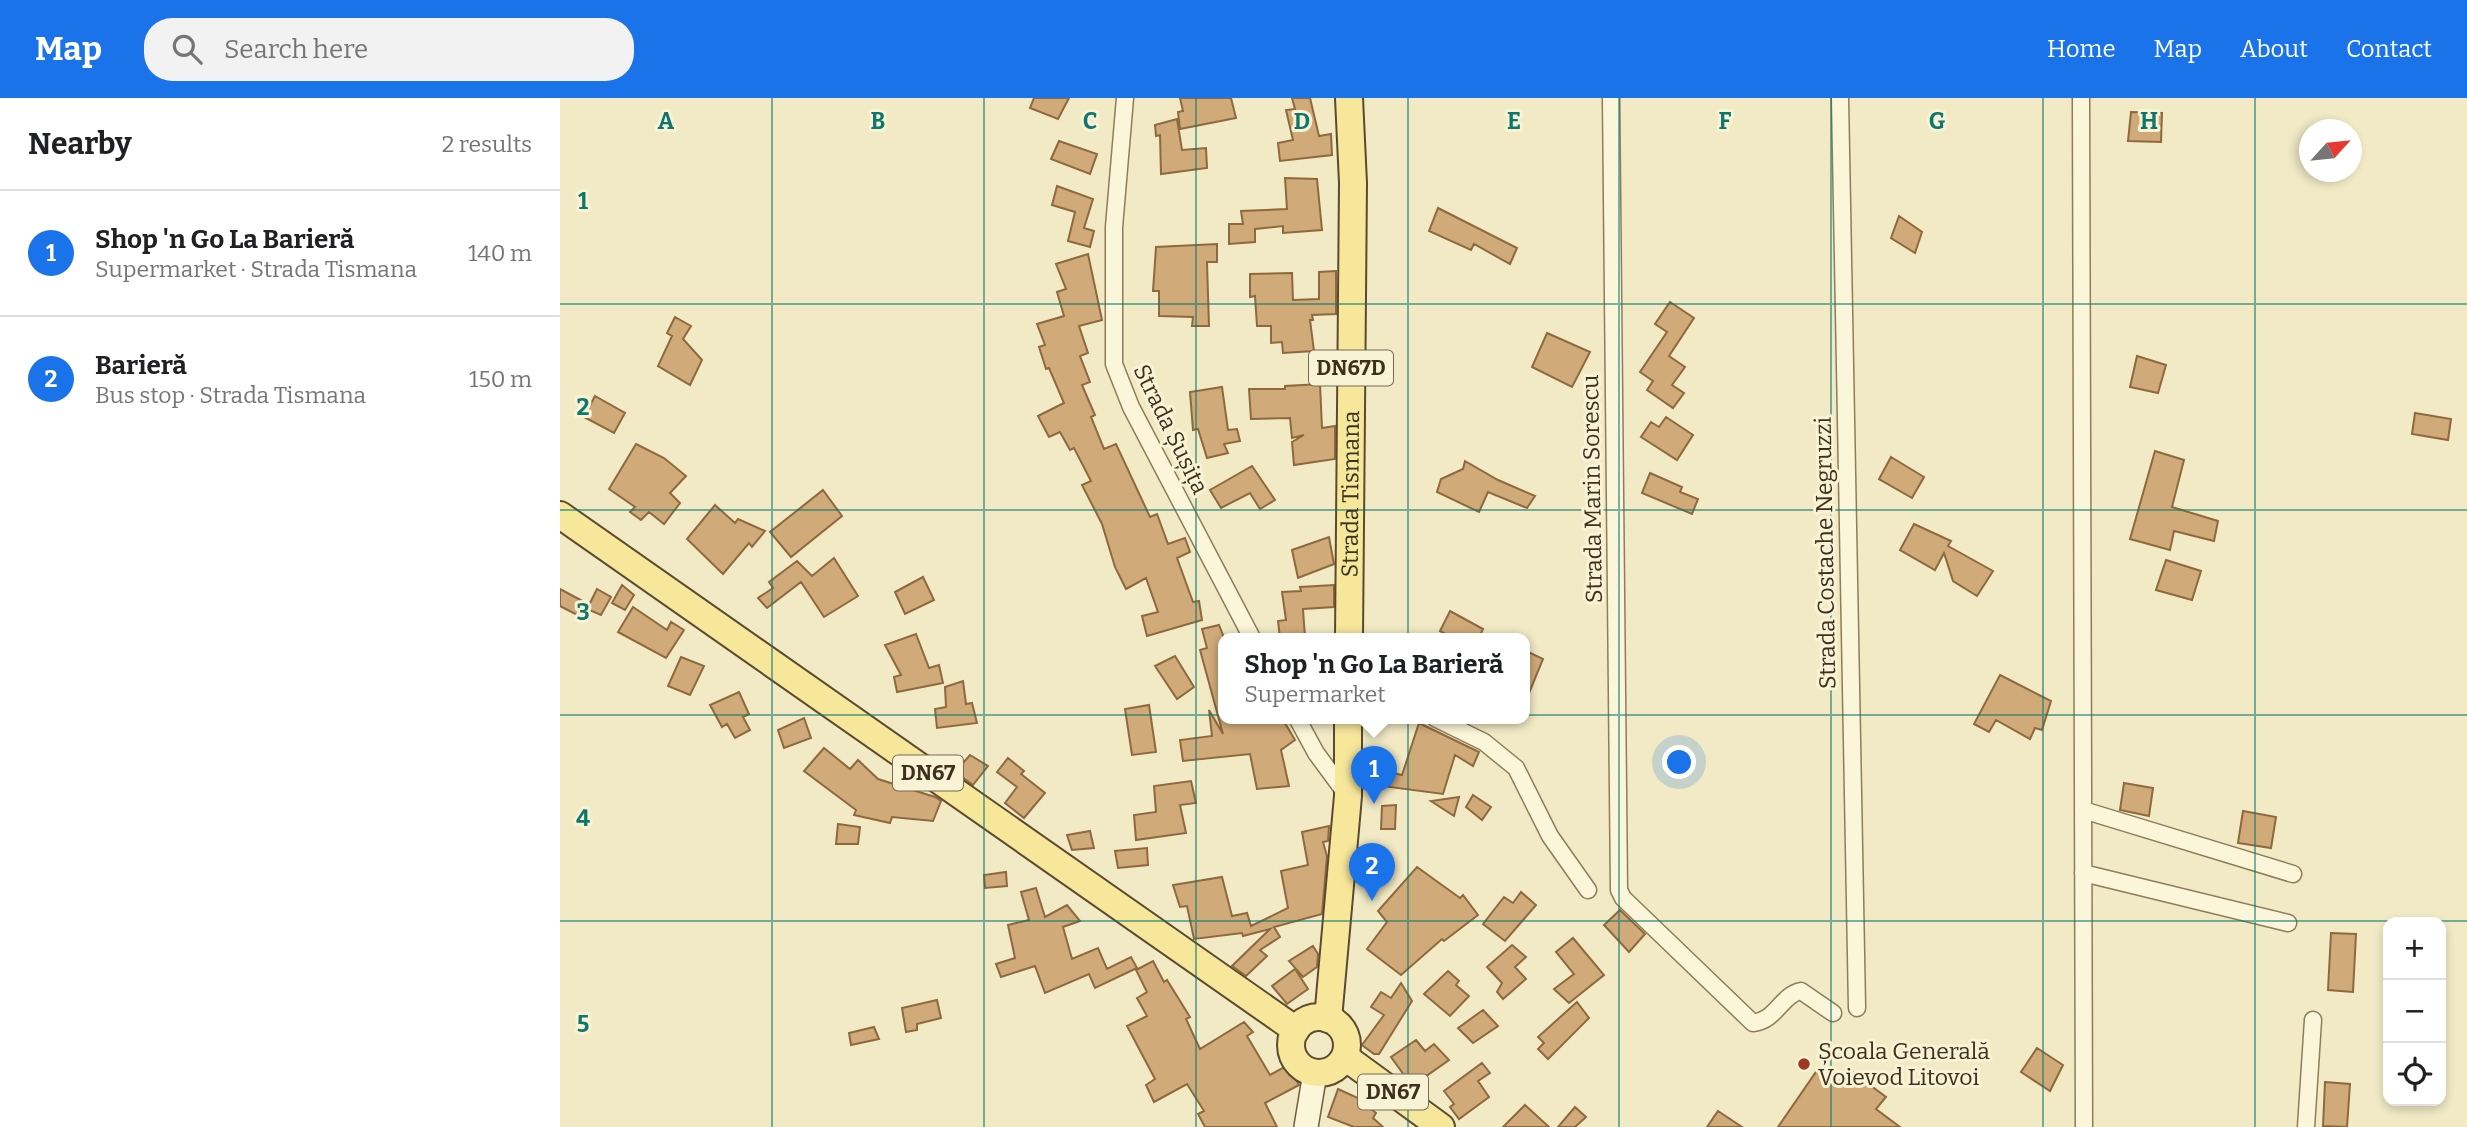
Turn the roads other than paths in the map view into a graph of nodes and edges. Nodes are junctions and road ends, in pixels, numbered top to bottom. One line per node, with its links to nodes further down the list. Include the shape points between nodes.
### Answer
1 (1125, 98): 7 (street, Strada Șușița, via 1114,227 1114,364 1131,407)
2 (1349, 98): 8 (main road, Strada Tismana / DN67D, via 1353,183)
3 (1611, 98): 19 (street, Strada Marin Sorescu, via 1618,879 1623,898 1753,1023 1773,1017 1793,992 1801,991)
4 (1840, 98): 18 (street, Strada Costache Negruzzi)
5 (2081, 98): 13 (street)
6 (560, 515): 22 (main road, DN67)
7 (1249, 633)
8 (1349, 633)
9 (1300, 724): 12 (street)
10 (1348, 724): 12 (main road)
11 (1447, 724): 16 (street, via 1516,768 1550,836)
12 (1348, 796): 20 (main road)
13 (2083, 810): 14 (street); 15 (street)
14 (2083, 873): 17 (street); 27 (street)
15 (2293, 874)
16 (1588, 890)
17 (2288, 923)
18 (1857, 1008)
19 (1833, 1013)
20 (1328, 1019): 22 (main road, via 1310,1019); 23 (main road, DN67, via 1343,1030)
21 (2314, 1020): 28 (street)
22 (1296, 1030): 24 (main road, via 1294,1057)
23 (1345, 1057): 24 (main road, DN67, via 1332,1070); 26 (main road, DN67)
24 (1315, 1073): 25 (main road)
25 (1306, 1127)
26 (1441, 1127)
27 (2084, 1127)
28 (2306, 1127)

